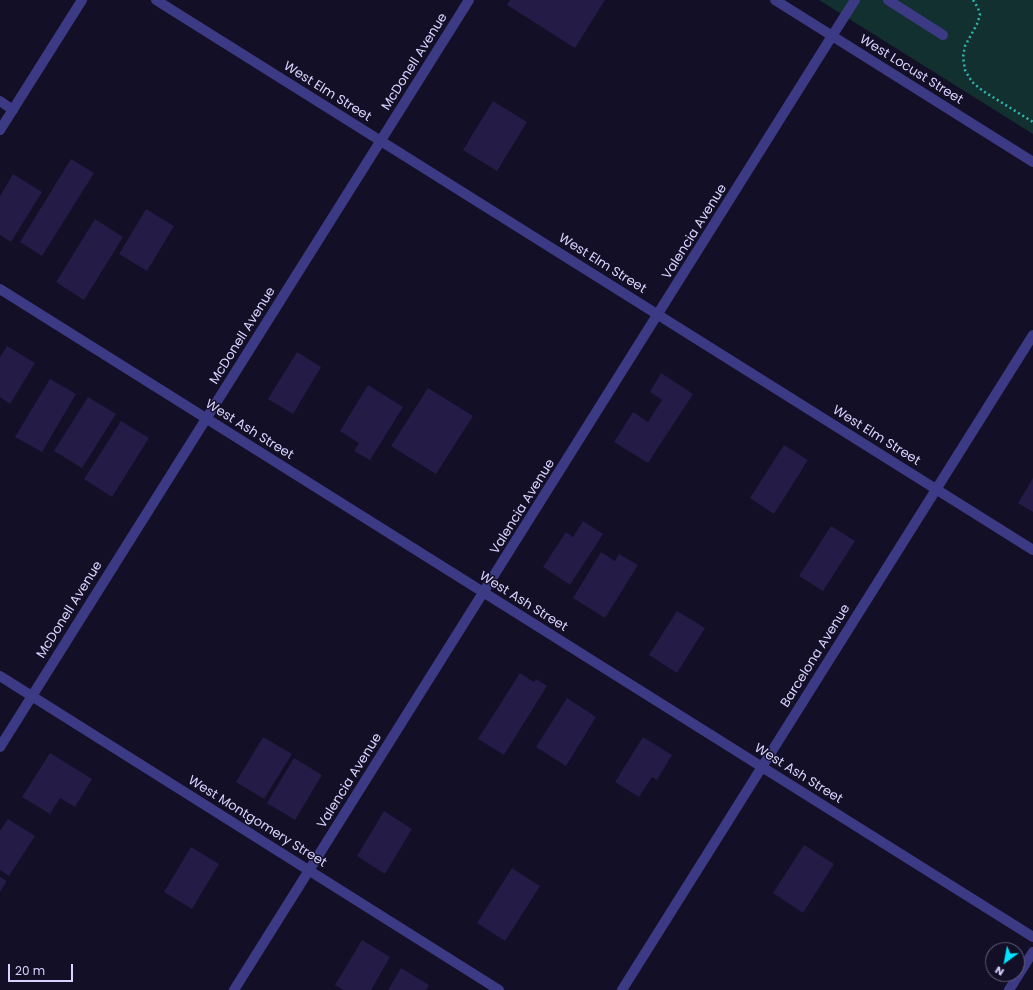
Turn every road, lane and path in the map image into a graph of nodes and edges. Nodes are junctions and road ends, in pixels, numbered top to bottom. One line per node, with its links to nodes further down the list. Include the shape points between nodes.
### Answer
1 (82, 0): 11 (street)
2 (156, 0): 14 (street, West Elm Street)
3 (469, 0): 14 (street, McDonell Avenue)
4 (775, 0): 9 (street, West Locust Street)
5 (855, 0): 9 (street, Valencia Avenue)
6 (888, 0): 8 (street)
7 (973, 0): 12 (path, via 980,15 965,46 965,70 972,82 983,91)
8 (943, 35)
9 (832, 36): 15 (street, West Locust Street); 17 (street, Valencia Avenue)
10 (0, 101): 11 (street)
11 (13, 110): 13 (street)
12 (1033, 122)
13 (0, 130)
14 (381, 141): 17 (street, West Elm Street); 19 (street, McDonell Avenue)
15 (1033, 162)
16 (0, 290): 19 (street, West Ash Street)
17 (658, 315): 20 (street, West Elm Street); 22 (street, Valencia Avenue)
18 (1033, 335): 20 (street, Barcelona Avenue)
19 (206, 419): 22 (street, West Ash Street); 24 (street, McDonell Avenue)
20 (936, 489): 21 (street, West Elm Street); 26 (street, Barcelona Avenue)
21 (1033, 550)
22 (484, 593): 26 (street, West Ash Street); 27 (street, Valencia Avenue)
23 (0, 676): 24 (street, West Montgomery Street)
24 (32, 696): 25 (street, McDonell Avenue); 27 (street, West Montgomery Street)
25 (0, 746)
26 (762, 767): 28 (street, West Ash Street); 32 (street, Barcelona Avenue)
27 (310, 870): 30 (street, Valencia Avenue); 31 (street, West Montgomery Street)
28 (1033, 936)
29 (1033, 952): 33 (street)
30 (234, 990)
31 (499, 990)
32 (622, 990)
33 (1009, 990)

